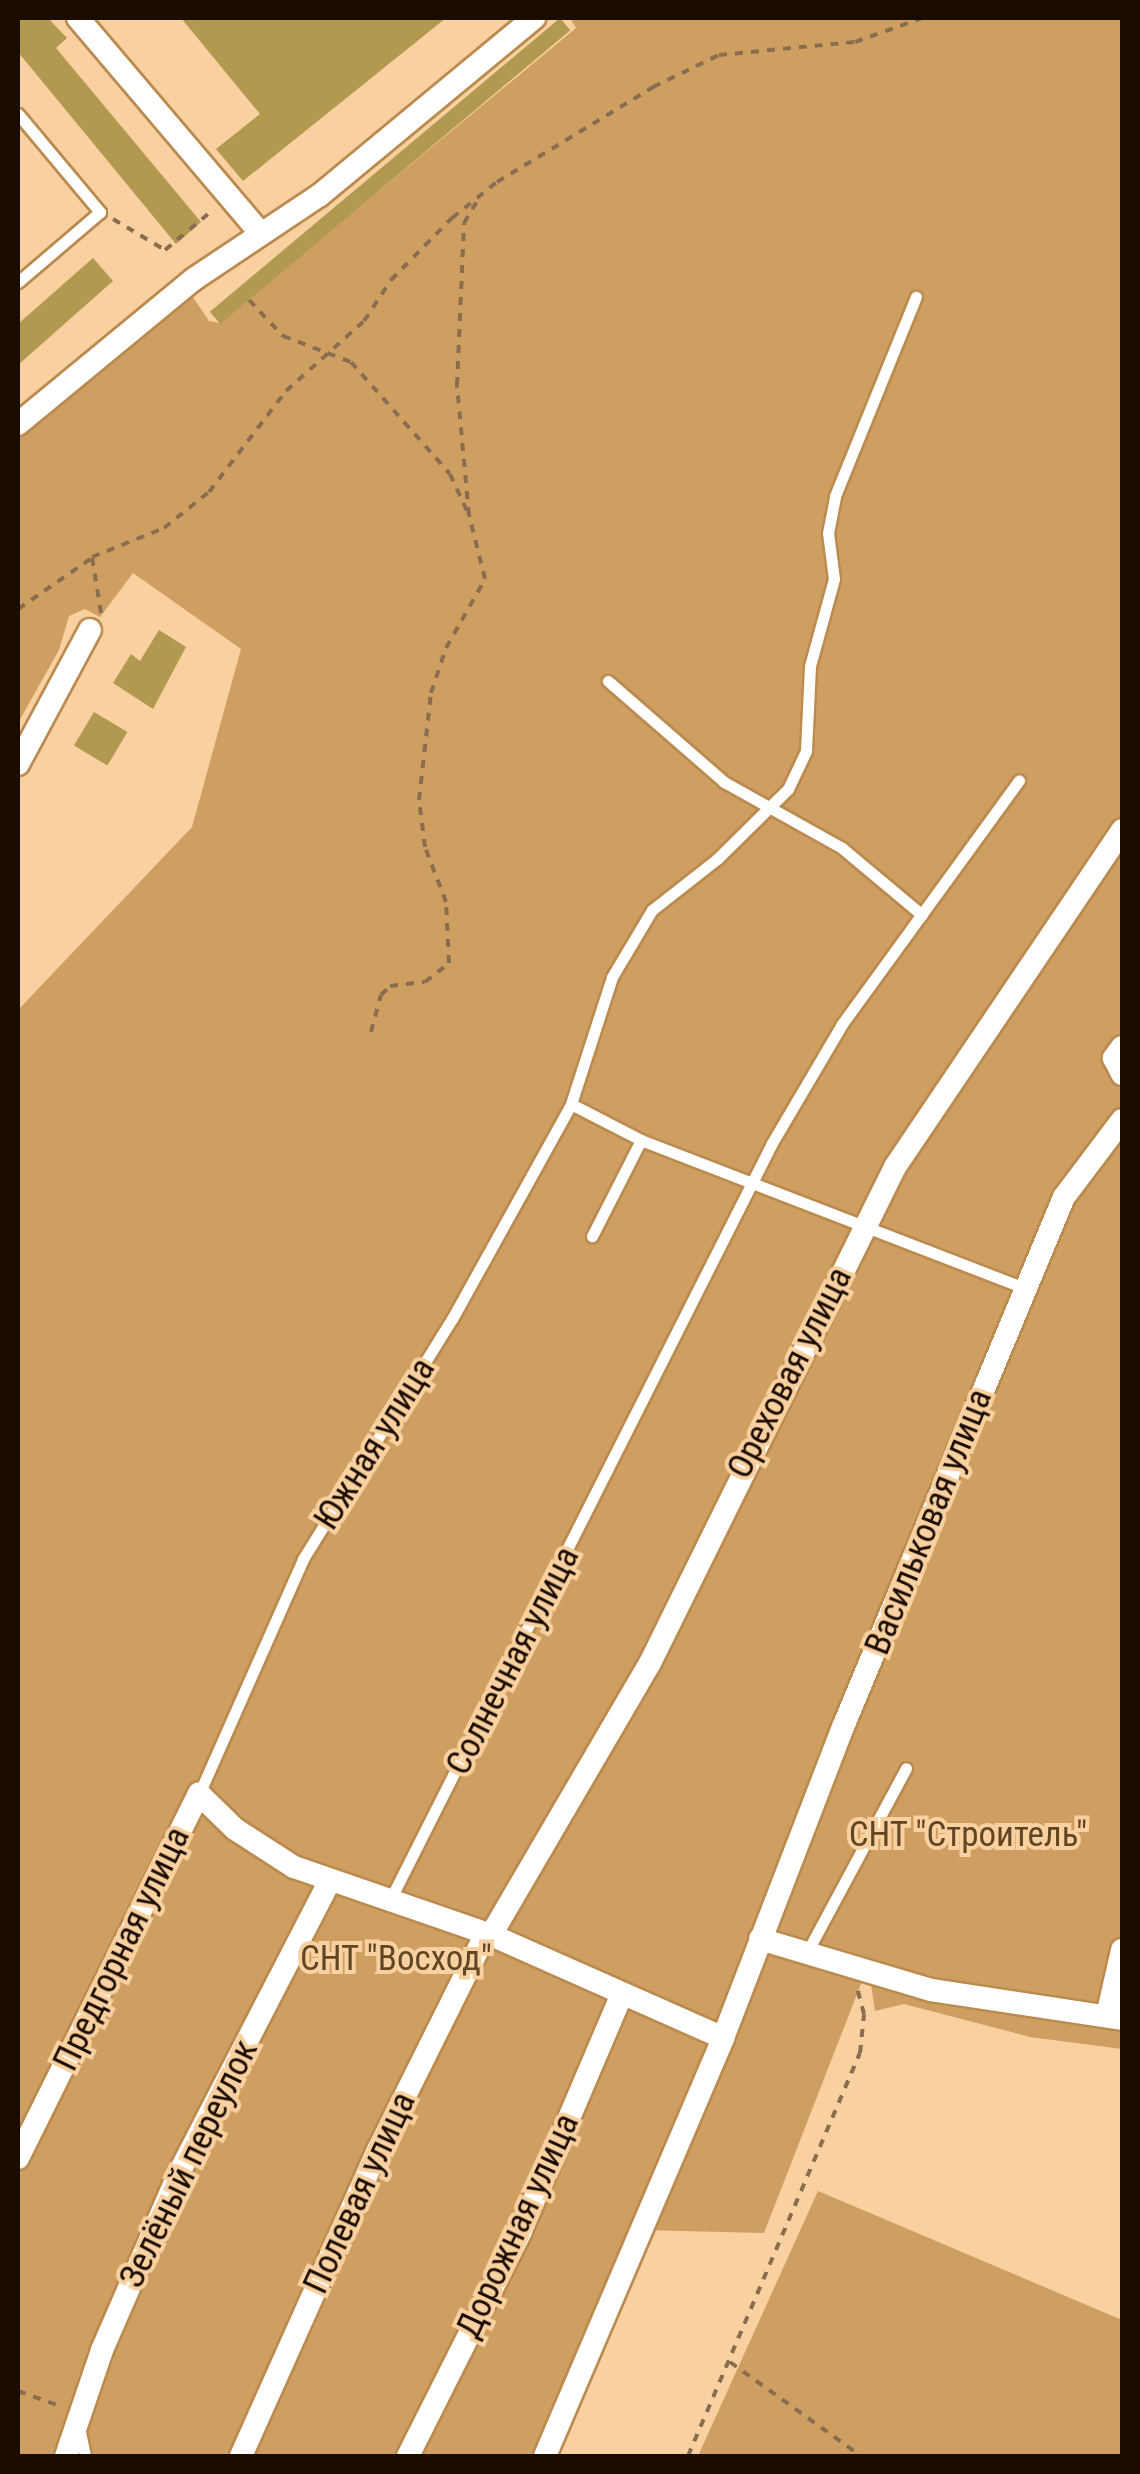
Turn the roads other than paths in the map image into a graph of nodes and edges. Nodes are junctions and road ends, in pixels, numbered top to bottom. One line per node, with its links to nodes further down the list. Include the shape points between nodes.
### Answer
1 (78, 18): 4 (street)
2 (521, 22): 4 (street, via 320,195)
3 (18, 114): 5 (lane, via 100,212)
4 (261, 234): 7 (street, via 194,280)
5 (18, 282)
6 (916, 297): 12 (lane, via 835,496 828,533 834,579 810,666 806,751 788,788)
7 (18, 424)
8 (90, 630): 10 (street)
9 (608, 682): 12 (lane, via 724,782)
10 (18, 764)
11 (1019, 780): 14 (lane, Солнечная улица)
12 (765, 808): 14 (lane, via 842,848); 17 (lane, via 717,859 652,910 612,977)
13 (1122, 830): 21 (street, Ореховая улица, via 944,1091)
14 (922, 915): 20 (lane, Солнечная улица, via 842,1024)
15 (1122, 1047): 16 (street, via 1114,1058)
16 (1122, 1074)
17 (571, 1104): 19 (lane); 25 (lane, Южная улица, via 452,1319 303,1559)
18 (1122, 1120): 23 (street, Васильковая улица, via 1064,1197)
19 (641, 1140): 20 (lane); 22 (lane)
20 (750, 1184): 21 (lane); 27 (lane, Солнечная улица)
21 (865, 1224): 23 (lane); 28 (street, Ореховая улица, via 650,1663)
22 (592, 1236)
23 (1026, 1288): 29 (street, Васильковая улица)
24 (906, 1768): 31 (lane)
25 (199, 1794): 26 (street, via 235,1829 294,1867); 35 (street, Предгорная улица)
26 (330, 1880): 27 (street); 36 (street, Зелёный переулок, via 180,2171)
27 (388, 1904): 28 (street)
28 (488, 1934): 32 (street); 39 (street, Полевая улица, via 378,2150)
29 (760, 1938): 31 (street); 34 (street, Васильковая улица)
30 (1122, 1950): 33 (street)
31 (806, 1954): 33 (street, via 931,1990)
32 (622, 1994): 34 (street); 40 (street, Дорожная улица, via 520,2233)
33 (1115, 2018)
34 (723, 2038): 41 (street, Васильковая улица)
35 (18, 2158)
36 (80, 2416): 37 (street, Зелёный переулок); 38 (lane)
37 (66, 2456)
38 (85, 2456)
39 (241, 2456)
40 (408, 2456)
41 (545, 2456)

